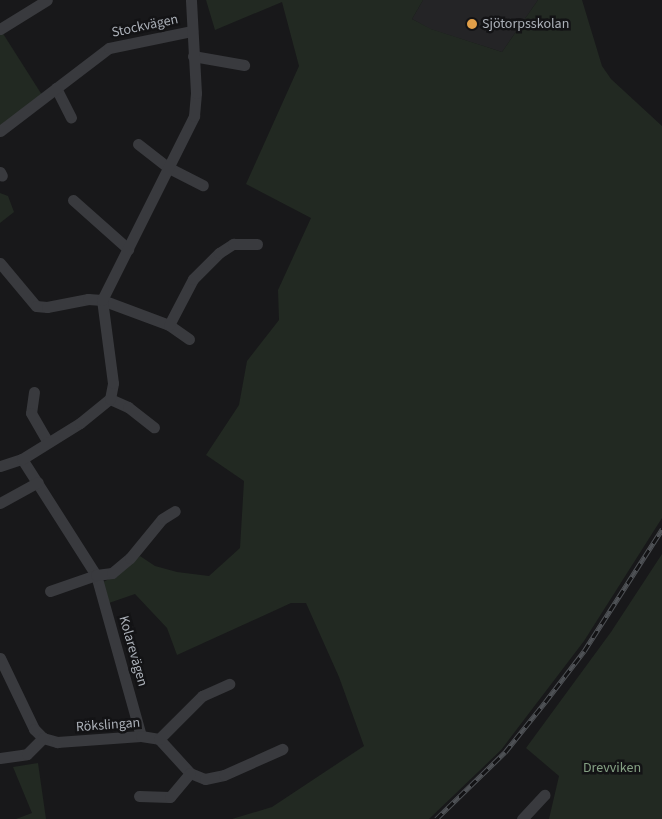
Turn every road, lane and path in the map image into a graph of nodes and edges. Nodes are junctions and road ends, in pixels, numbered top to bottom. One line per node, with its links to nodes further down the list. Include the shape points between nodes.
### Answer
1 (46, 0): 3 (street)
2 (191, 0): 4 (street)
3 (0, 29)
4 (192, 31): 5 (street); 7 (street, Stockvägen, via 109,48)
5 (194, 56): 6 (street); 11 (street, via 194,116)
6 (244, 65)
7 (56, 88): 8 (street); 9 (street, Stockvägen)
8 (71, 117)
9 (0, 131)
10 (138, 144): 11 (street)
11 (169, 168): 12 (street); 15 (street)
12 (203, 185)
13 (73, 200): 15 (street)
14 (257, 244): 18 (street, via 233,244 219,253 194,279)
15 (128, 249): 17 (street)
16 (0, 262): 17 (street, via 36,306 48,308 88,299)
17 (102, 300): 18 (street); 21 (street, via 113,384)
18 (169, 324): 19 (street)
19 (189, 339)
20 (34, 392): 23 (street, via 31,414)
21 (110, 399): 22 (street, via 128,407); 23 (street, via 80,423)
22 (154, 427)
23 (48, 442): 24 (street)
24 (22, 459): 25 (street); 26 (street, Kolarevägen)
25 (0, 466)
26 (38, 482): 27 (street); 29 (street, Kolarevägen)
27 (0, 503)
28 (176, 511): 29 (street, via 162,519 112,573)
29 (96, 575): 30 (street); 33 (street, Kolarevägen)
30 (50, 591)
31 (0, 659): 34 (street, via 34,729)
32 (229, 684): 35 (street, via 202,696)
33 (141, 736): 34 (street, Rökslingan, via 57,742); 35 (street, Rökslingan)
34 (43, 738): 37 (street, via 27,754)
35 (159, 739): 38 (street, Rökslingan)
36 (282, 749): 38 (street, via 224,775 205,779)
37 (0, 758)
38 (190, 773): 40 (street, via 170,797)
39 (544, 795): 41 (street)
40 (139, 796)
41 (522, 819)

